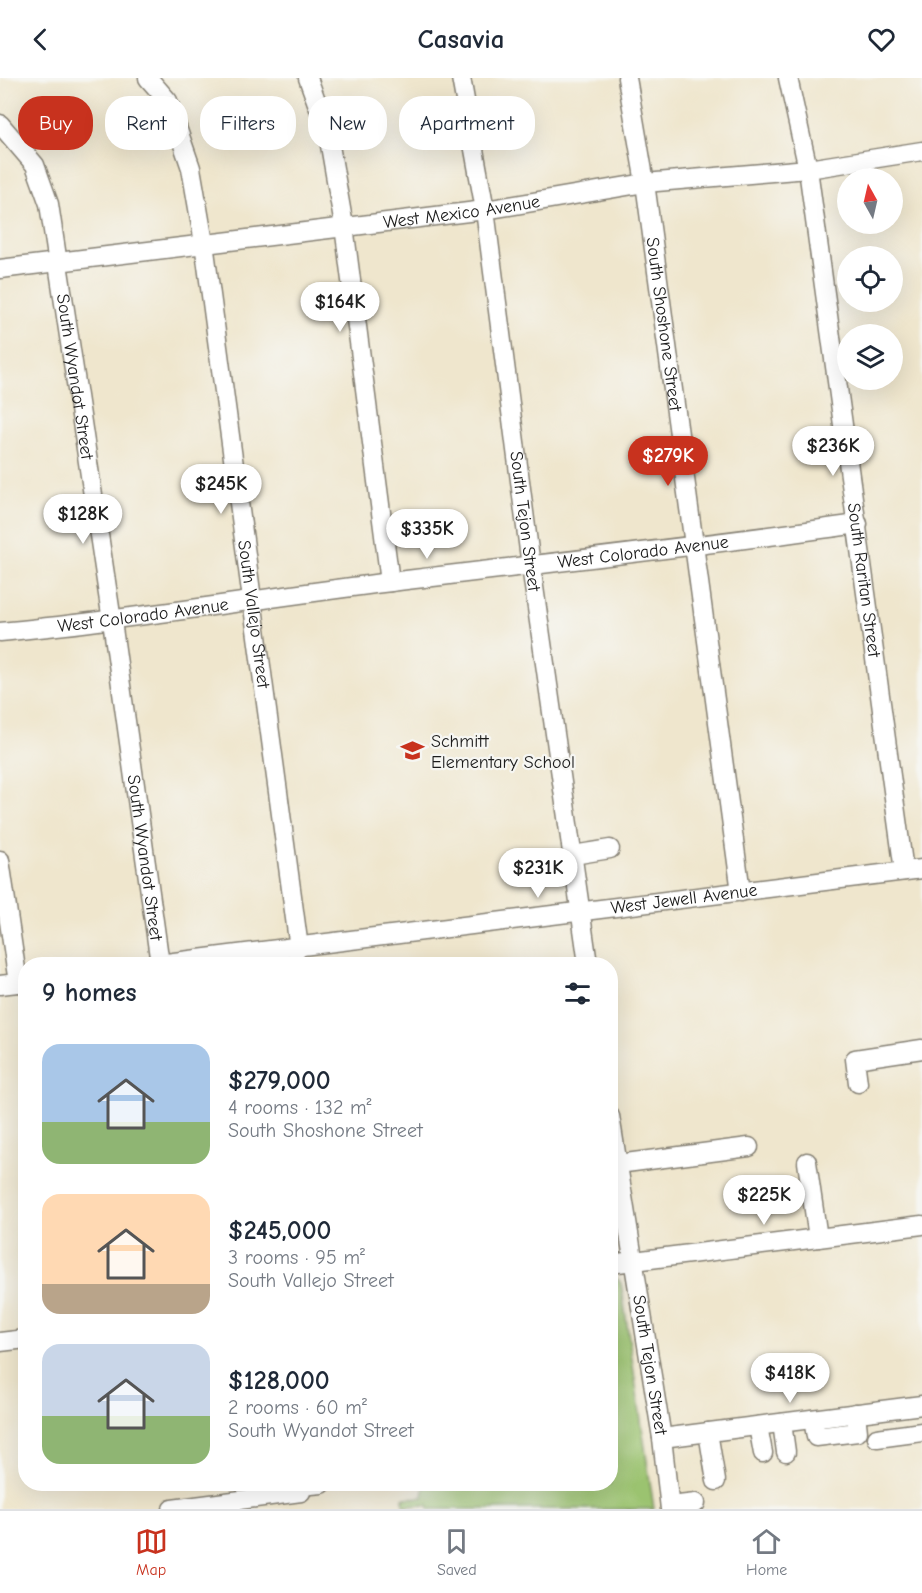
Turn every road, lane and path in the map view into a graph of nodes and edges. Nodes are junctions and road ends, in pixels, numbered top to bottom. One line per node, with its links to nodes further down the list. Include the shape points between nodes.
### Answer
1 (148, 78): 12 (street, South Vallejo Street, via 168,101 191,168)
2 (308, 78): 11 (street, via 328,134)
3 (461, 78): 10 (street, South Tejon Street)
4 (627, 78): 9 (street, South Shoshone Street)
5 (788, 78): 8 (street, South Raritan Street)
6 (0, 124): 13 (street, South Wyandot Street, via 24,150 43,182)
7 (922, 151): 8 (street, West Mexico Avenue)
8 (808, 169): 9 (street, West Mexico Avenue); 15 (street, South Raritan Street)
9 (645, 183): 10 (street, West Mexico Avenue); 16 (street, South Shoshone Street)
10 (485, 210): 11 (street, West Mexico Avenue); 17 (street, South Tejon Street)
11 (344, 226): 12 (street, West Mexico Avenue); 18 (street)
12 (204, 243): 13 (street, West Mexico Avenue); 19 (street, South Vallejo Street)
13 (58, 262): 14 (street, West Mexico Avenue); 20 (street, South Wyandot Street)
14 (0, 269)
15 (858, 524): 16 (street, West Colorado Avenue); 25 (street, South Raritan Street)
16 (694, 548): 17 (street, West Colorado Avenue); 26 (street, South Shoshone Street)
17 (531, 567): 18 (street, West Colorado Avenue); 23 (street, South Tejon Street)
18 (390, 582): 19 (street, West Colorado Avenue)
19 (250, 602): 20 (street, West Colorado Avenue); 28 (street, South Vallejo Street)
20 (112, 621): 21 (street, West Colorado Avenue); 29 (street, South Wyandot Street)
21 (0, 632)
22 (610, 849): 23 (street)
23 (573, 855): 27 (street, South Tejon Street)
24 (0, 860): 32 (street)
25 (913, 871): 26 (street, West Jewell Avenue)
26 (741, 892): 27 (street, West Jewell Avenue)
27 (581, 912): 28 (street, West Jewell Avenue); 31 (street, South Tejon Street)
28 (299, 948): 30 (street, West Jewell Avenue)
29 (158, 957)
30 (248, 957)
31 (587, 957)
32 (14, 983)
33 (922, 1049): 34 (street, via 855,1059)
34 (858, 1083)
35 (750, 1147): 37 (street)
36 (807, 1162): 39 (street)
37 (618, 1164): 40 (street, South Tejon Street)
38 (922, 1225): 39 (street)
39 (818, 1238): 40 (street)
40 (632, 1261): 41 (street); 49 (street, South Tejon Street)
41 (618, 1263)
42 (18, 1340): 43 (street)
43 (0, 1342)
44 (922, 1405): 45 (street)
45 (782, 1423): 46 (street); 51 (street)
46 (759, 1426): 47 (street); 52 (street)
47 (708, 1432): 49 (street); 53 (street)
48 (922, 1432): 50 (street)
49 (662, 1438): 56 (street, South Tejon Street)
50 (877, 1438)
51 (786, 1452)
52 (763, 1453)
53 (716, 1481)
54 (301, 1493): 57 (street)
55 (696, 1503): 56 (street)
56 (670, 1508)
57 (172, 1509)

